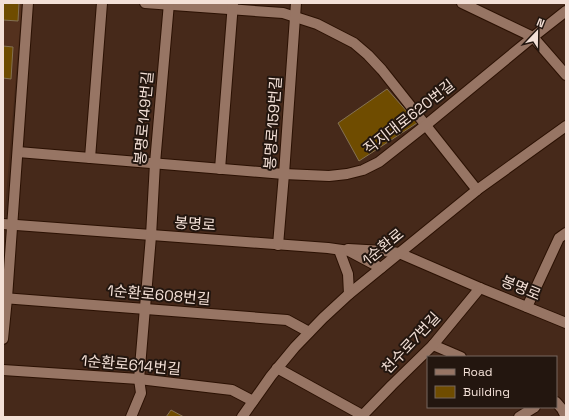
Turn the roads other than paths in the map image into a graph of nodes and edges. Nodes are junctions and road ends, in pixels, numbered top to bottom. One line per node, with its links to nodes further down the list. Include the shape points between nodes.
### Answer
1 (28, 3): 17 (street)
2 (102, 3): 18 (street)
3 (145, 3): 8 (street)
4 (296, 3): 12 (street, 봉명로159번길)
5 (462, 3): 11 (street)
6 (487, 3): 11 (street)
7 (559, 3): 10 (street)
8 (168, 4): 9 (street); 19 (street, 봉명로149번길)
9 (232, 6): 12 (street); 20 (street)
10 (564, 12): 13 (street, 직지대로620번길)
11 (483, 13): 13 (street)
12 (295, 17): 15 (street, via 316,24 354,43 368,54); 21 (street, 봉명로159번길)
13 (533, 37): 14 (street); 15 (street, 직지대로620번길)
14 (566, 75)
15 (426, 125): 21 (street, 직지대로620번길, via 379,162 363,170 328,176); 22 (street)
16 (566, 126): 22 (street, 1순환로)
17 (18, 152): 18 (street, 직지대로620번길); 23 (street)
18 (90, 158): 19 (street, 직지대로620번길)
19 (155, 163): 20 (street, 직지대로620번길); 24 (street, 봉명로149번길)
20 (220, 169): 21 (street, 직지대로620번길)
21 (284, 174): 26 (street, 봉명로159번길)
22 (477, 190): 29 (street, 1순환로)
23 (8, 225): 24 (street, 봉명로); 33 (street)
24 (151, 236): 26 (street, 봉명로); 35 (street, 봉명로149번길)
25 (564, 237): 34 (street)
26 (278, 245): 27 (street, 봉명로)
27 (328, 248): 28 (street, 봉명로); 29 (street, 봉명로)
28 (339, 250): 30 (street, 봉명로, via 349,251); 32 (street, via 348,274)
29 (399, 253): 30 (street, 1순환로); 31 (street, 봉명로)
30 (381, 268): 32 (street, 1순환로)
31 (480, 288): 34 (street, 봉명로); 39 (street, 천수로7번길)
32 (349, 294): 37 (street, 1순환로)
33 (5, 298): 35 (street, 1순환로608번길); 38 (street)
34 (527, 307): 36 (street, 봉명로)
35 (144, 309): 37 (street, 1순환로608번길, via 287,320); 43 (street, 봉명로149번길)
36 (566, 322)
37 (309, 332): 41 (street, 1순환로)
38 (3, 339)
39 (433, 345): 40 (street); 47 (street, 천수로7번길)
40 (459, 356)
41 (277, 368): 44 (street, 1순환로); 47 (street)
42 (3, 370): 43 (street, 1순환로614번길)
43 (139, 379): 44 (street, 1순환로614번길, via 232,390); 48 (street, 봉명로149번길, via 141,393)
44 (253, 401): 49 (street, 1순환로)
45 (557, 403): 51 (street)
46 (533, 408): 50 (street)
47 (362, 416)
48 (131, 417)
49 (242, 417)
50 (519, 417)
51 (566, 417)

